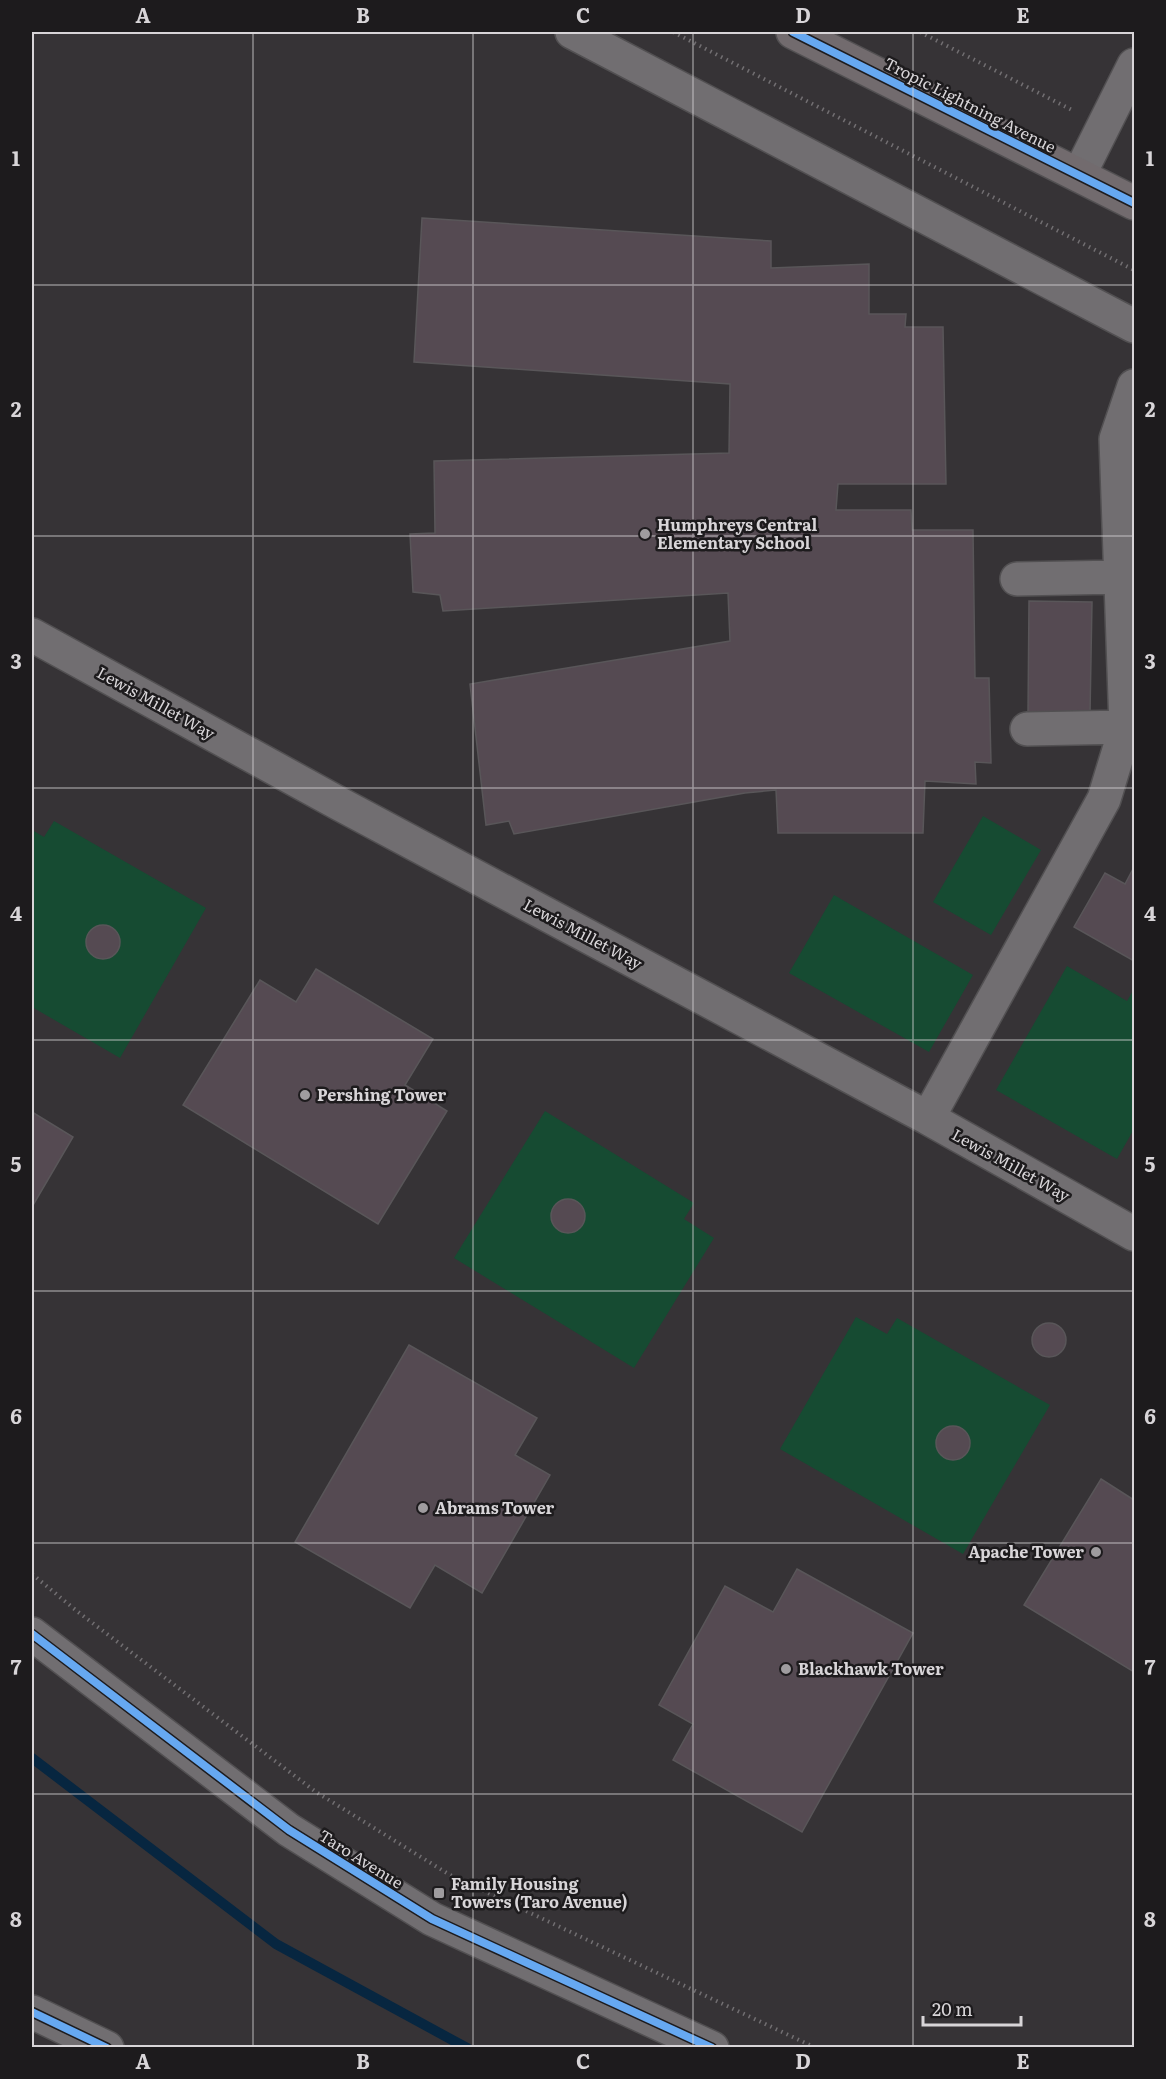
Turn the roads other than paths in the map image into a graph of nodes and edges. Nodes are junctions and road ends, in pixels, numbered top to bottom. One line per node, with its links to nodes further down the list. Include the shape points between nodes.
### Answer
1 (572, 32): 6 (street)
2 (793, 32): 4 (main road, Tropic Lightning Avenue)
3 (1134, 65): 4 (street)
4 (1079, 175): 5 (main road, Tropic Lightning Avenue)
5 (1134, 203)
6 (1134, 326)
7 (1134, 386): 8 (street, via 1116,439)
8 (1120, 577): 9 (street); 11 (street)
9 (1017, 579)
10 (32, 635): 13 (street, Lewis Millet Way)
11 (1126, 727): 12 (street); 13 (street, via 1104,799)
12 (1027, 729)
13 (928, 1118): 14 (street, Lewis Millet Way)
14 (1131, 1224)
15 (32, 1634): 18 (street, Taro Avenue, via 289,1830 432,1919)
16 (32, 2012): 17 (street)
17 (107, 2048)
18 (712, 2048)

